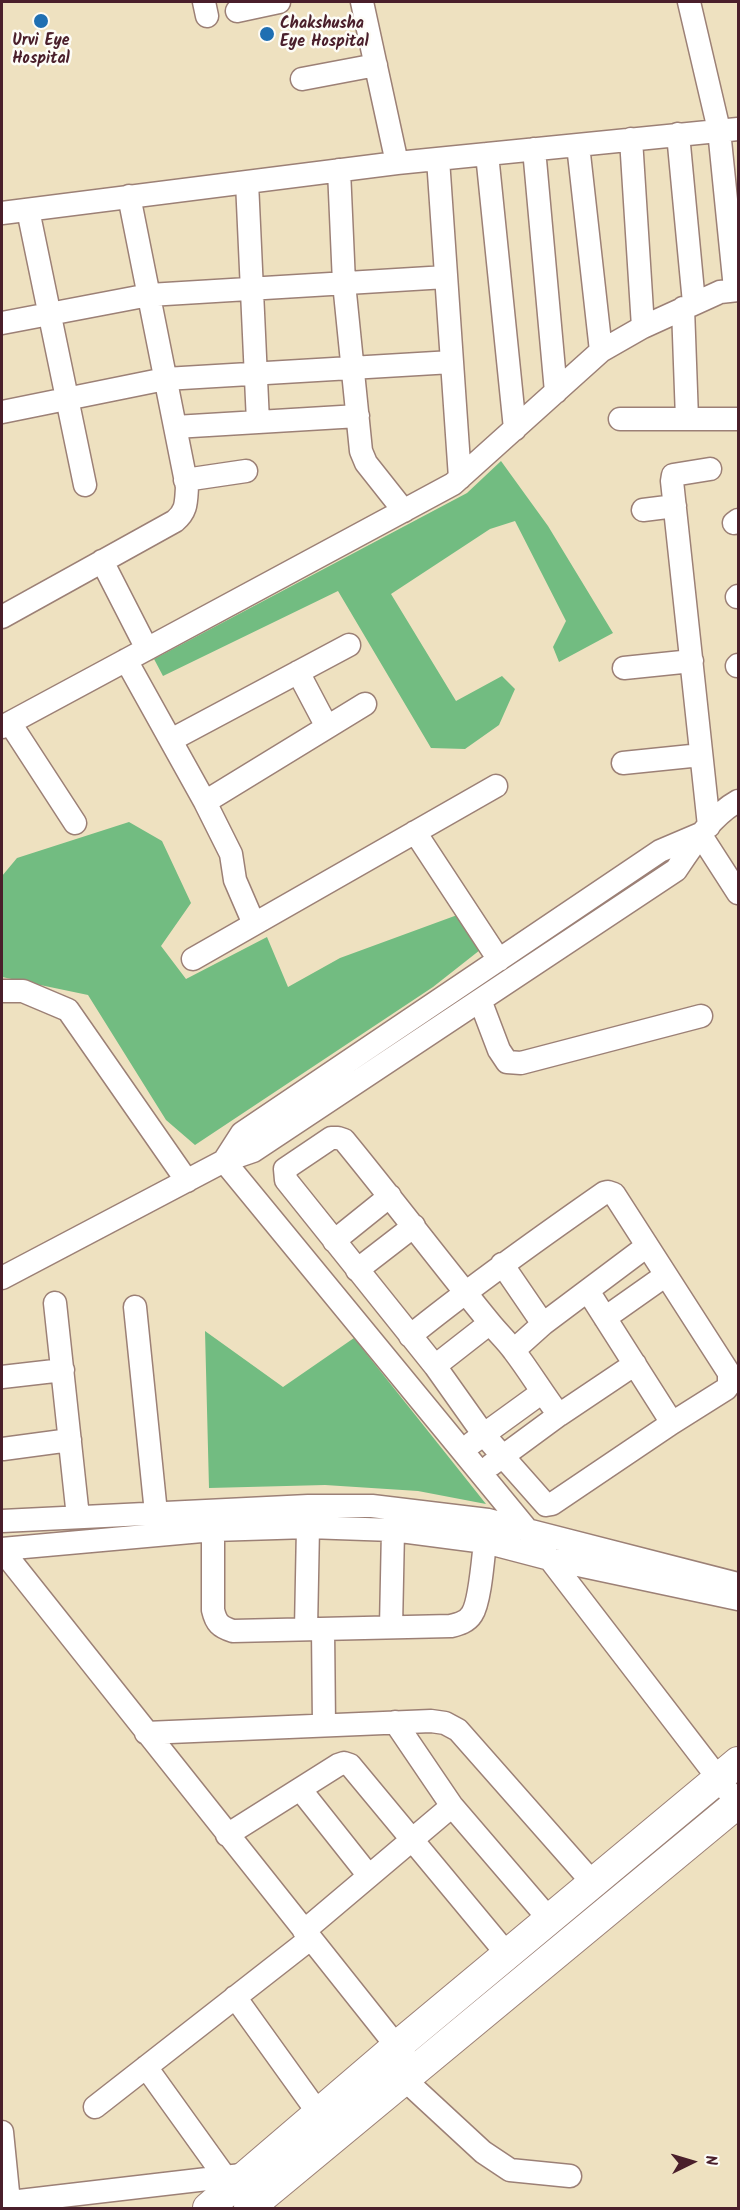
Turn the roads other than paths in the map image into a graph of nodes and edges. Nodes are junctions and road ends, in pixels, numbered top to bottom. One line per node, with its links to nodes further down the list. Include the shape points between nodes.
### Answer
1 (279, 2): 4 (street)
2 (362, 2): 5 (street)
3 (689, 2): 7 (street)
4 (237, 10)
5 (376, 65): 6 (street); 14 (street)
6 (302, 79)
7 (729, 129): 8 (street); 23 (street)
8 (678, 134): 9 (street); 25 (street)
9 (631, 139): 10 (street); 28 (street)
10 (578, 145): 11 (street); 29 (street)
11 (534, 149): 12 (street); 34 (street)
12 (487, 154): 13 (street); 43 (street)
13 (438, 159): 14 (street); 20 (street)
14 (397, 163): 15 (street)
15 (339, 170): 16 (street); 21 (street)
16 (247, 182): 17 (street); 22 (street)
17 (129, 196): 18 (street); 24 (street)
18 (28, 210): 19 (street); 26 (street)
19 (2, 213)
20 (446, 277): 21 (street); 30 (street)
21 (344, 283): 22 (street); 31 (street)
22 (250, 289): 24 (street); 32 (street)
23 (737, 290): 25 (street, via 720,292)
24 (149, 295): 26 (street); 33 (street)
25 (689, 306): 28 (street); 40 (street)
26 (49, 315): 27 (street); 35 (street)
27 (2, 323)
28 (643, 327): 29 (street)
29 (601, 351): 34 (street)
30 (452, 362): 31 (street); 46 (street)
31 (353, 368): 32 (street); 37 (street)
32 (256, 374): 33 (street); 41 (street)
33 (165, 379): 35 (street); 42 (street)
34 (556, 392): 43 (street)
35 (67, 400): 36 (street); 48 (street)
36 (2, 411)
37 (358, 416): 41 (street); 51 (street, via 366,463)
38 (738, 418): 40 (street)
39 (620, 419): 40 (street)
40 (687, 419)
41 (258, 422): 42 (street)
42 (174, 427): 47 (street)
43 (515, 429): 46 (street)
44 (710, 469): 49 (street, via 673,474)
45 (246, 471): 47 (street)
46 (460, 478): 51 (street)
47 (185, 480): 52 (street, via 186,506 182,515)
48 (85, 485)
49 (675, 506): 50 (street); 57 (street)
50 (643, 510)
51 (404, 511): 55 (street)
52 (102, 561): 53 (street); 55 (street)
53 (2, 617)
54 (349, 645): 59 (street)
55 (147, 649): 56 (street)
56 (126, 660): 61 (street); 63 (street)
57 (692, 661): 58 (street); 64 (street)
58 (624, 668)
59 (298, 672): 62 (street); 63 (street)
60 (365, 704): 62 (street)
61 (6, 725): 69 (street)
62 (327, 727): 68 (street)
63 (171, 740): 68 (street)
64 (701, 755): 65 (street); 70 (street)
65 (623, 763)
66 (496, 786): 71 (street)
67 (738, 801): 70 (street)
68 (205, 802): 73 (street, via 231,854 235,880)
69 (75, 823)
70 (704, 830): 72 (street); 75 (street, via 660,851); 77 (street, via 676,870)
71 (415, 832): 73 (street); 75 (street)
72 (738, 893)
73 (254, 924): 74 (street)
74 (193, 959)
75 (499, 960): 79 (street, via 242,1133)
76 (2, 991): 80 (street, via 23,991 68,1010)
77 (480, 1000): 78 (street, via 507,1062 521,1063); 79 (street, via 253,1151)
78 (701, 1016)
79 (224, 1161): 80 (street); 108 (street)
80 (187, 1180): 88 (street)
81 (390, 1196): 82 (street); 83 (street); 83 (street, via 344,1140 338,1138 290,1164 285,1169 286,1180)
82 (414, 1226): 86 (street); 89 (street)
83 (334, 1241): 86 (street)
84 (647, 1246): 85 (street, via 614,1194 608,1192); 87 (street); 90 (street)
85 (502, 1264): 89 (street); 95 (street)
86 (357, 1270): 96 (street)
87 (666, 1275): 93 (street); 104 (street, via 730,1379 726,1389)
88 (2, 1278)
89 (466, 1291): 94 (street); 96 (street)
90 (588, 1291): 93 (street); 95 (street)
91 (55, 1303): 100 (street)
92 (135, 1307): 111 (street)
93 (605, 1318): 98 (street)
94 (490, 1323): 97 (street); 99 (street)
95 (543, 1324): 97 (street)
96 (410, 1336): 99 (street)
97 (514, 1350): 102 (street)
98 (635, 1364): 103 (street); 104 (street)
99 (435, 1366): 105 (street)
100 (63, 1370): 101 (street); 106 (street)
101 (2, 1377)
102 (541, 1393): 103 (street); 105 (street)
103 (559, 1415): 109 (street)
104 (672, 1423): 109 (street, via 549,1505)
105 (484, 1435): 108 (street); 109 (street)
106 (70, 1440): 107 (street); 112 (street)
107 (3, 1449)
108 (461, 1451): 110 (street)
109 (502, 1456): 110 (street)
110 (480, 1474): 117 (street)
111 (156, 1513): 112 (street); 117 (street, via 372,1506 488,1520)
112 (78, 1517): 113 (street)
113 (2, 1521)
114 (308, 1527): 115 (street); 116 (street); 124 (street)
115 (213, 1530): 119 (street); 124 (street, via 213,1610 222,1628)
116 (393, 1530): 118 (street); 123 (street)
117 (530, 1532): 120 (street); 121 (street)
118 (485, 1542): 120 (street); 123 (street, via 472,1615 452,1626)
119 (2, 1550): 127 (street)
120 (550, 1559): 122 (street); 128 (street)
121 (738, 1584)
122 (738, 1599)
123 (391, 1627): 124 (street)
124 (314, 1629): 126 (street)
125 (395, 1722): 126 (street); 131 (street); 135 (street, via 431,1721 458,1730)
126 (324, 1725): 127 (street)
127 (146, 1733): 132 (street)
128 (728, 1770): 130 (street); 135 (main road)
129 (300, 1789): 132 (street); 133 (street, via 338,1765 350,1765); 134 (street)
130 (738, 1803): 142 (main road)
131 (452, 1806): 133 (street); 136 (street)
132 (227, 1835): 137 (street)
133 (413, 1839): 134 (street); 138 (street)
134 (369, 1876): 137 (street)
135 (593, 1883): 136 (main road)
136 (549, 1919): 138 (main road)
137 (307, 1935): 139 (street); 140 (street)
138 (507, 1954): 140 (main road)
139 (236, 1997): 141 (street); 144 (street)
140 (396, 2047): 142 (street); 144 (main road)
141 (146, 2067): 143 (street); 147 (street)
142 (410, 2074): 146 (street, via 483,2152 510,2170); 147 (main road)
143 (96, 2107)
144 (319, 2114): 147 (main road)
145 (2, 2132): 148 (street)
146 (570, 2176)
147 (248, 2188): 148 (street); 149 (main road)
148 (5, 2203)
149 (207, 2208)

